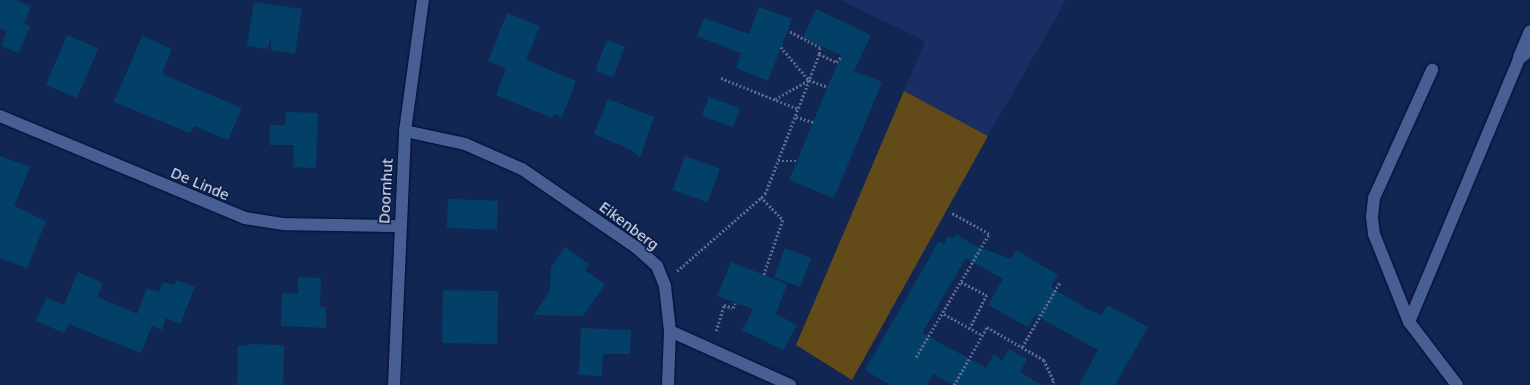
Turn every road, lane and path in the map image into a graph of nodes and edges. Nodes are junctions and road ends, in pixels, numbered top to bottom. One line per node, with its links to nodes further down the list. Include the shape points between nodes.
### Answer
1 (423, 0): 18 (street, Doornhut)
2 (788, 31): 6 (path, via 820,48)
3 (1530, 31): 8 (street)
4 (781, 47): 11 (path)
5 (1530, 50): 8 (street)
6 (820, 54): 7 (path, via 836,62); 11 (path)
7 (842, 56)
8 (1519, 59): 30 (street)
9 (1432, 70): 30 (street, via 1374,198 1372,217 1374,234)
10 (720, 78): 13 (path)
11 (809, 80): 12 (path); 13 (path); 14 (path)
12 (828, 87)
13 (774, 100): 14 (path)
14 (798, 109): 16 (path)
15 (0, 116): 23 (street, De Linde, via 245,218 284,224)
16 (796, 116): 17 (path); 19 (path)
17 (813, 122)
18 (405, 131): 23 (street, Doornhut); 27 (street, Eikenberg, via 465,144 515,165 637,248 656,266)
19 (778, 161): 20 (path); 21 (path, via 765,194)
20 (797, 161)
21 (761, 197): 24 (path, via 783,220); 27 (path)
22 (951, 213): 25 (path, via 989,234)
23 (400, 226): 37 (street, Doornhut)
24 (764, 275)
25 (962, 282): 29 (path); 31 (path, via 987,295)
26 (1060, 282): 34 (path)
27 (664, 283): 32 (street, Eikenberg)
28 (735, 302): 35 (path, via 732,308 724,305)
29 (944, 314): 31 (path); 36 (path)
30 (1409, 322): 42 (street)
31 (970, 328): 33 (path)
32 (670, 331): 35 (street); 38 (street, Eikenberg)
33 (982, 335): 34 (path, via 987,327); 40 (path)
34 (1022, 347): 41 (path, via 1044,360 1054,381)
35 (710, 349): 39 (street)
36 (916, 357)
37 (394, 385)
38 (668, 385)
39 (790, 385)
40 (954, 385)
41 (1052, 385)
42 (1457, 385)

